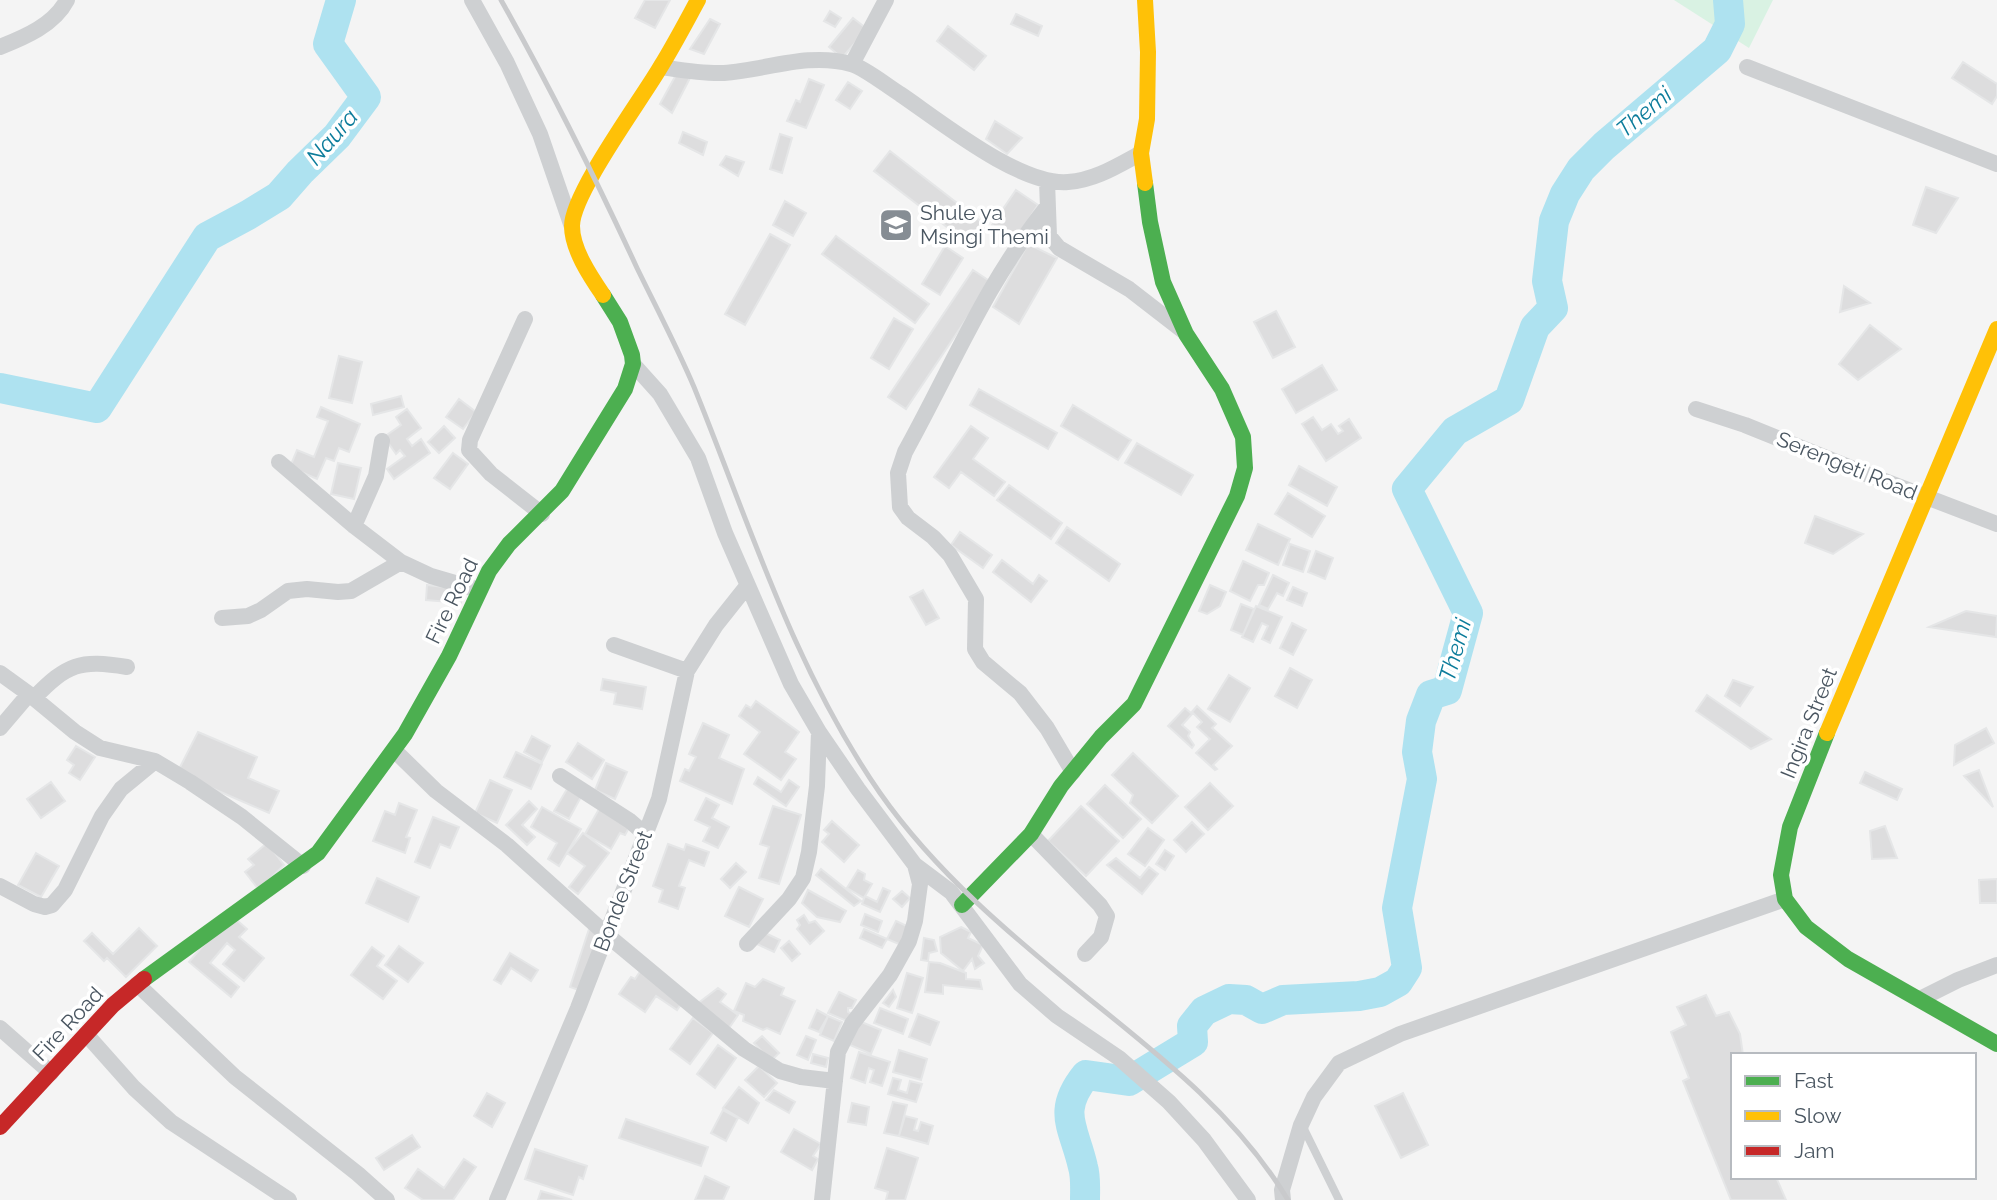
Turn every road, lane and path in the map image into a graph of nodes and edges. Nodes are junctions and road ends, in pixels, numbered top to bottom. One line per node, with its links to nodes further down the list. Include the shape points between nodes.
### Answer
1 (67, 0): 6 (street, via 44,25)
2 (471, 0): 14 (street, via 540,134)
3 (698, 0): 8 (street)
4 (886, 0): 7 (street)
5 (1145, 0): 10 (street, via 1147,119)
6 (0, 47)
7 (852, 64): 8 (street, via 788,62 725,73); 12 (street, via 1003,163)
8 (661, 66): 14 (street, via 593,174 573,214)
9 (1747, 67): 11 (street)
10 (1141, 153): 12 (street, via 1100,176); 17 (street, via 1163,282)
11 (1997, 164)
12 (1047, 181): 13 (street)
13 (1047, 207): 17 (street, via 1049,236 1059,247 1129,289); 39 (street, via 992,285 898,473 900,507 950,555 976,599 975,649 983,662 1020,693)
14 (572, 227): 18 (street, via 585,265 620,323)
15 (525, 320): 23 (street, via 469,450 491,474)
16 (1997, 329): 22 (street, Ingira Street)
17 (1186, 334): 39 (street, via 1222,389 1244,444 1245,468 1237,496 1134,704)
18 (633, 364): 23 (street, Fire Road, via 618,403 562,491); 27 (street, via 660,394 698,458)
19 (1696, 409): 22 (street, Serengeti Road)
20 (382, 441): 25 (street, via 376,476)
21 (279, 462): 25 (street)
22 (1927, 498): 24 (street, Serengeti Road); 46 (street, Ingira Street, via 1790,827 1781,875)
23 (542, 513): 28 (street, Fire Road, via 499,556)
24 (1997, 524)
25 (354, 526): 26 (street)
26 (401, 562): 28 (street); 29 (street, via 351,591 288,591 261,610)
27 (747, 586): 32 (street, Bonde Street); 36 (street, via 791,684)
28 (480, 590): 37 (street, Fire Road, via 437,678)
29 (222, 618)
30 (614, 645): 32 (street)
31 (127, 667): 34 (street, via 76,665)
32 (687, 671): 41 (street, Bonde Street, via 665,779)
33 (0, 673): 34 (street)
34 (32, 696): 35 (street); 38 (street, via 100,748)
35 (0, 728)
36 (819, 732): 43 (street); 49 (street, via 817,786 803,878)
37 (394, 750): 44 (street, Fire Road, via 330,838); 48 (street)
38 (155, 761): 44 (street, via 242,817); 45 (street, via 121,789 97,825 65,890 52,905 34,904)
39 (1073, 772): 42 (street)
40 (560, 776): 41 (street)
41 (645, 834): 48 (street, Bonde Street)
42 (1031, 834): 47 (street); 50 (street, via 1107,916 1101,937)
43 (915, 865): 47 (street, via 936,878); 58 (street, via 919,903 909,941 845,1037 838,1052)
44 (303, 866): 52 (street, Fire Road)
45 (0, 886)
46 (1785, 899): 53 (street, via 1806,927 1848,959); 59 (street, via 1400,1034 1339,1063 1314,1097)
47 (962, 905): 65 (street, via 1020,984 1169,1102)
48 (607, 935): 58 (street, via 692,1008 766,1063 800,1077); 63 (street, Bonde Street)
49 (747, 944)
50 (1085, 954)
51 (1997, 965): 53 (street)
52 (137, 984): 55 (street, Fire Road); 62 (street, via 235,1077)
53 (1920, 999): 56 (street)
54 (0, 1028): 57 (street)
55 (86, 1034): 57 (street, Fire Road); 61 (street, via 171,1122)
56 (1997, 1044)
57 (51, 1073): 60 (street, Fire Road)
58 (835, 1081): 64 (street)
59 (1301, 1125): 66 (street); 67 (lane)
60 (0, 1127)
61 (289, 1200)
62 (387, 1200)
63 (497, 1200)
64 (822, 1200)
65 (1248, 1200)
66 (1283, 1200)
67 (1339, 1200)

